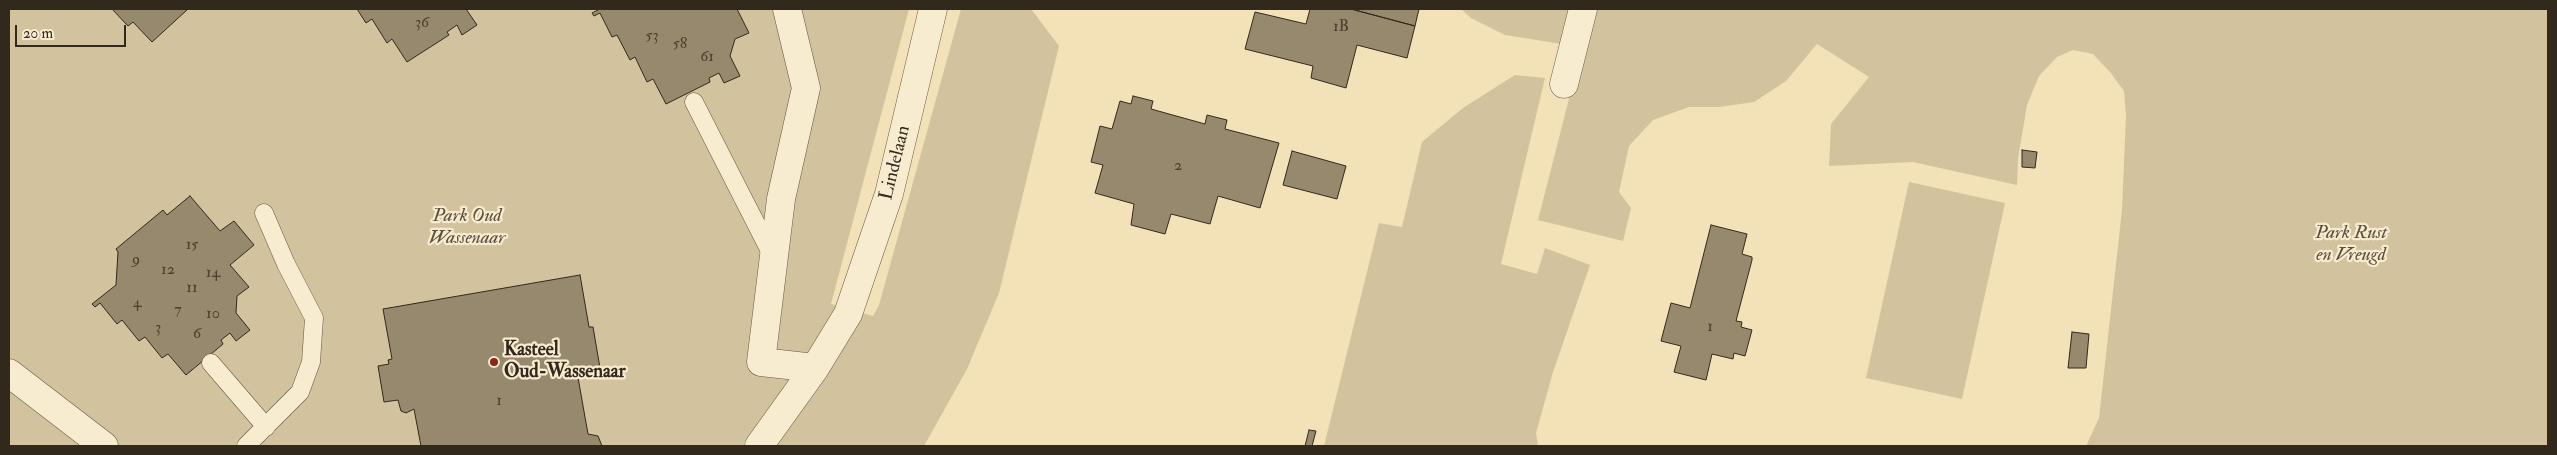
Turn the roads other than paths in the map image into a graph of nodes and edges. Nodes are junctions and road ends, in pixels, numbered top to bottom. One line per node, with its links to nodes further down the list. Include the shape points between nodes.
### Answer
1 (787, 9): 7 (street, via 806,88 781,199)
2 (934, 9): 9 (street, Lindelaan, via 889,194 848,314)
3 (1584, 9): 4 (street)
4 (1564, 84)
5 (694, 102): 7 (lane)
6 (264, 213): 11 (lane, via 314,318 311,362 300,392)
7 (774, 258): 9 (street, via 761,362)
8 (211, 363): 11 (lane)
9 (815, 368): 14 (street)
10 (9, 373): 12 (street)
11 (266, 427): 13 (lane)
12 (104, 446)
13 (246, 446)
14 (759, 446)

